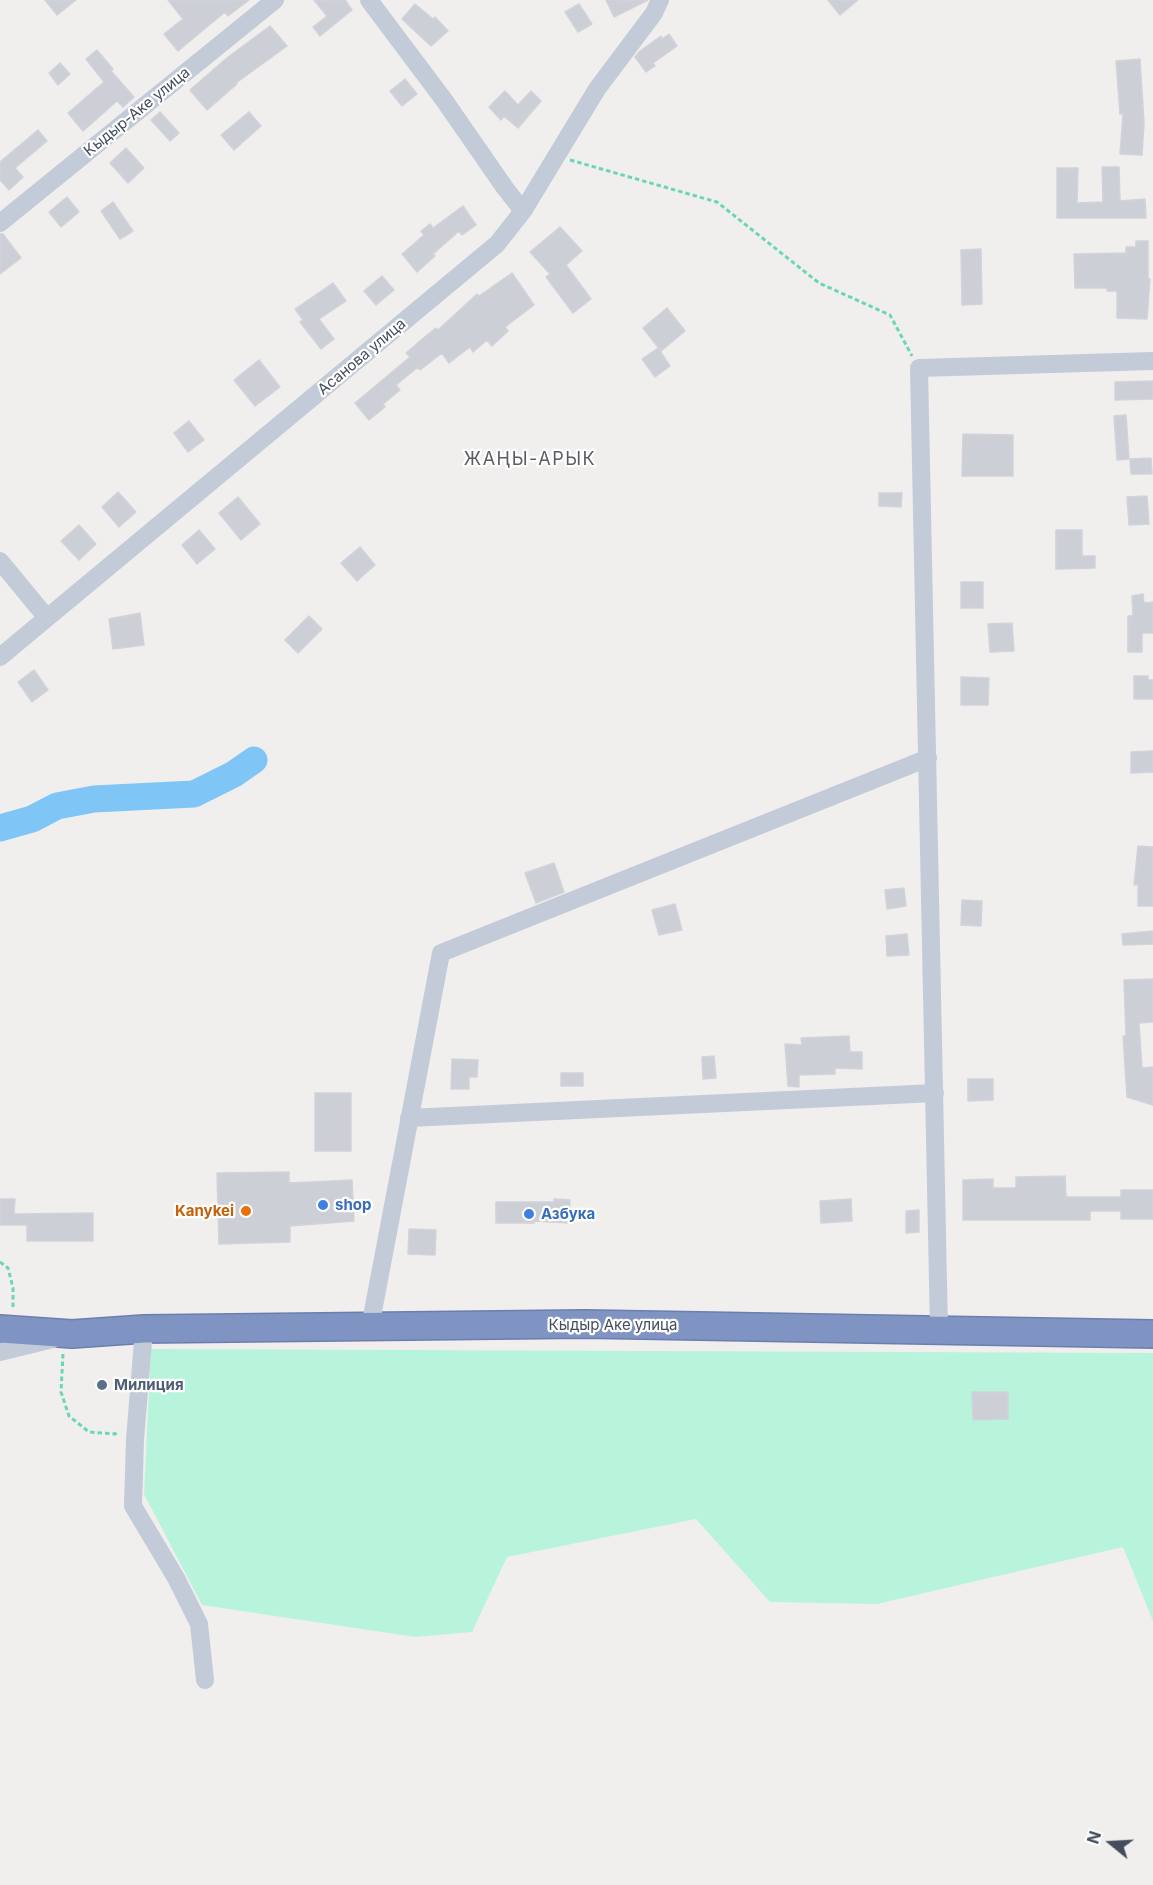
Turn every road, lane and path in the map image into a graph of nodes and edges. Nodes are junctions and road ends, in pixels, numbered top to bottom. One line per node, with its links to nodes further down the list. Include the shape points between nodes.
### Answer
1 (275, 0): 6 (street, Кыдыр-Аке улица)
2 (369, 0): 5 (street)
3 (660, 0): 4 (street, Асанова улица, via 597,89)
4 (556, 156): 5 (street, Асанова улица); 8 (path, via 717,202 819,283 890,315)
5 (523, 211): 10 (street, Асанова улица, via 497,244)
6 (0, 223)
7 (1153, 361): 8 (street)
8 (919, 368): 12 (street)
9 (0, 561): 10 (street)
10 (47, 618): 11 (street, Асанова улица)
11 (0, 657)
12 (928, 758): 13 (street); 14 (street, via 441,952)
13 (935, 1093): 14 (street); 18 (street)
14 (410, 1118): 16 (street)
15 (0, 1262): 21 (path, via 8,1268 13,1288)
16 (370, 1327): 17 (highway, Кыдыр Аке улица); 18 (highway, Кыдыр Аке улица, via 585,1324)
17 (144, 1329): 20 (highway, Кыдыр Аке улица); 22 (street)
18 (939, 1330): 19 (highway, Кыдыр Аке улица)
19 (1153, 1334)
20 (68, 1335): 21 (highway, Кыдыр Аке улица); 22 (path, via 61,1392 69,1416 89,1432 115,1434)
21 (4, 1337)
22 (137, 1421): 23 (street, via 132,1506 199,1624)
23 (205, 1680)

